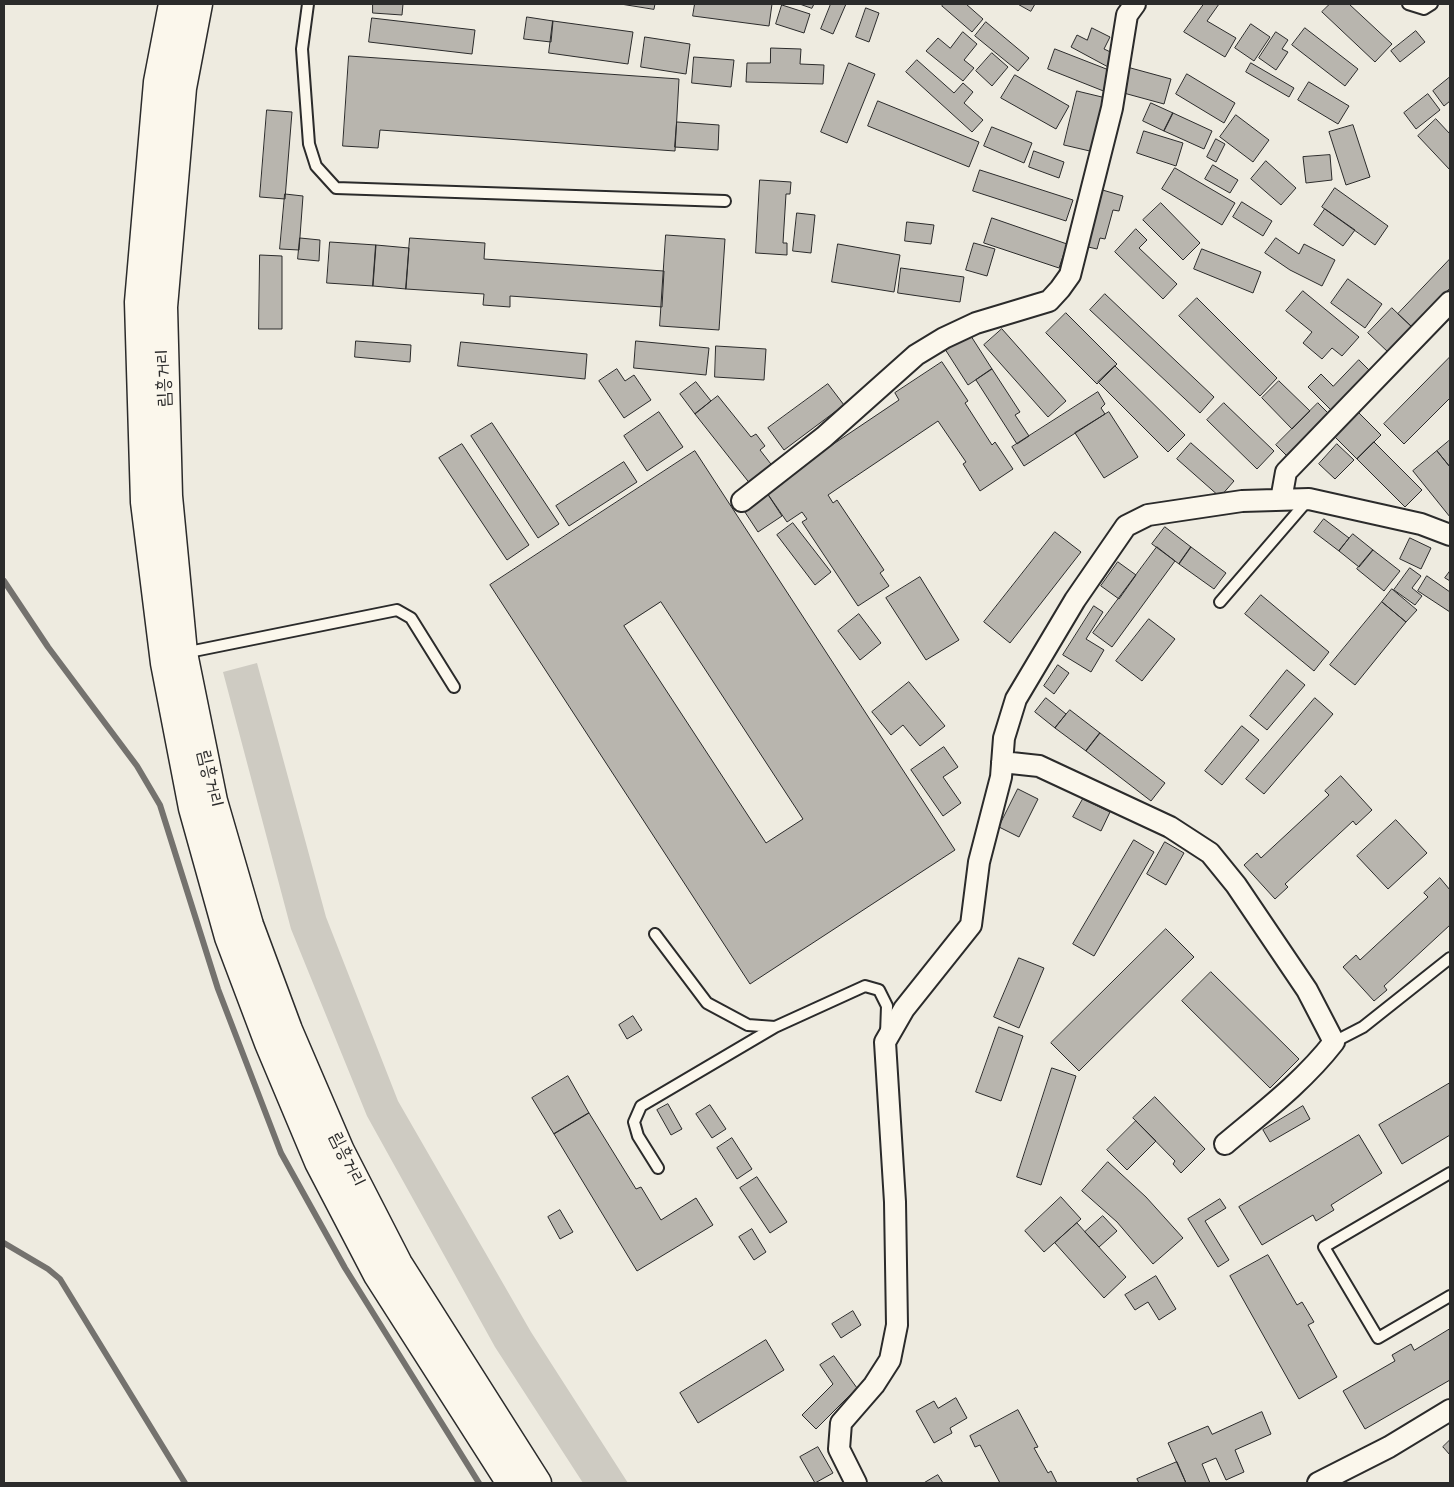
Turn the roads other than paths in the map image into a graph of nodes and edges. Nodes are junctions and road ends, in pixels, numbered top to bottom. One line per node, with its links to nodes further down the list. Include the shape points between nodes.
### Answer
1 (173, 4): 27 (main road, 림흥거리, via 158,82 139,302 145,502 164,663 192,808 229,936 268,1043 319,1162 378,1275)
2 (198, 4): 14 (main road, 림흥거리, via 182,88 163,307 168,496)
3 (308, 4): 7 (lane, via 302,49 309,144 316,166 336,188)
4 (1135, 4): 11 (street, via 1126,15 1112,108 1070,275 1060,289 1048,301 976,323 916,355 824,437)
5 (1408, 4): 6 (lane, via 1424,9)
6 (1432, 4)
7 (725, 200)
8 (1450, 302): 10 (street, via 1286,472)
9 (1309, 499): 10 (street); 12 (street, via 1412,521); 13 (lane)
10 (1281, 500): 16 (street, via 1242,501 1148,515 1126,526 1074,600 1016,699 1004,738)
11 (742, 501)
12 (1450, 535)
13 (1220, 602)
14 (182, 653): 15 (lane, via 397,610 411,618); 28 (main road, 림흥거리, via 213,801 249,925 288,1030 340,1151 398,1264)
15 (454, 687)
16 (1002, 762): 20 (street, via 979,862 971,925 904,1009); 21 (street, via 1039,766 1170,826 1210,852 1307,990)
17 (655, 934): 19 (lane, via 707,1003 748,1025)
18 (1450, 958): 21 (lane, via 1364,1027)
19 (775, 1027): 20 (lane, via 865,986 879,990 887,1006); 23 (lane, via 641,1106 634,1122 638,1136)
20 (885, 1042): 29 (street, via 895,1202 897,1325 890,1360 874,1385 841,1423 839,1449)
21 (1334, 1042): 22 (street, via 1295,1085)
22 (1225, 1144)
23 (658, 1168)
24 (1450, 1173): 25 (lane, via 1324,1247 1378,1338)
25 (1450, 1296)
26 (1450, 1410): 30 (street, via 1389,1447)
27 (511, 1483)
28 (537, 1483)
29 (856, 1483)
30 (1318, 1483)

